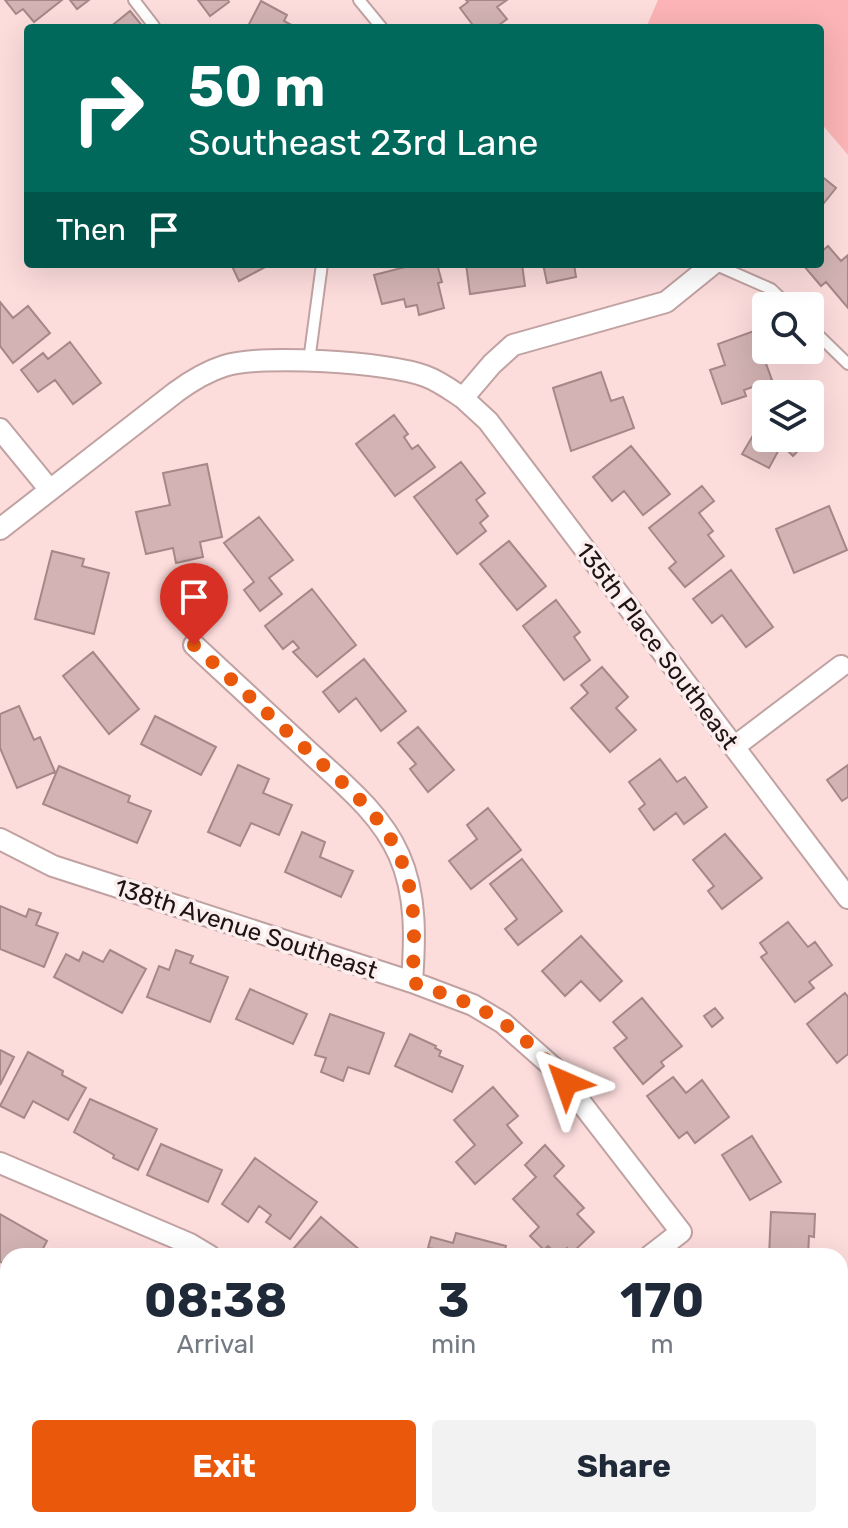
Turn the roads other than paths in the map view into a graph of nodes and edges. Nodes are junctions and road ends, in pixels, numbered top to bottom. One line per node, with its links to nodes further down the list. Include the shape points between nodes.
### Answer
1 (134, 0): 3 (lane)
2 (359, 0): 4 (lane)
3 (152, 24)
4 (379, 24)
5 (321, 268): 10 (lane)
6 (709, 268): 12 (street, via 666,302 513,345)
7 (723, 268): 8 (lane)
8 (774, 292)
9 (824, 341): 11 (lane)
10 (309, 361): 12 (street, 135th Place Southeast, via 424,375); 14 (street, 135th Place Southeast, via 263,360 200,375)
11 (848, 364)
12 (463, 398): 18 (street, 135th Place Southeast, via 488,421)
13 (0, 429): 14 (street)
14 (50, 490): 15 (street, 135th Place Southeast)
15 (0, 529)
16 (194, 645): 21 (street, via 363,802 388,833 411,895)
17 (841, 666): 18 (street)
18 (734, 747): 20 (street, 135th Place Southeast)
19 (0, 839): 21 (street, 138th Avenue Southeast, via 53,866)
20 (848, 898)
21 (412, 982): 24 (street, 138th Avenue Southeast, via 473,1005 503,1023 570,1088 681,1232)
22 (0, 1163): 23 (street)
23 (197, 1248)
24 (660, 1248)

